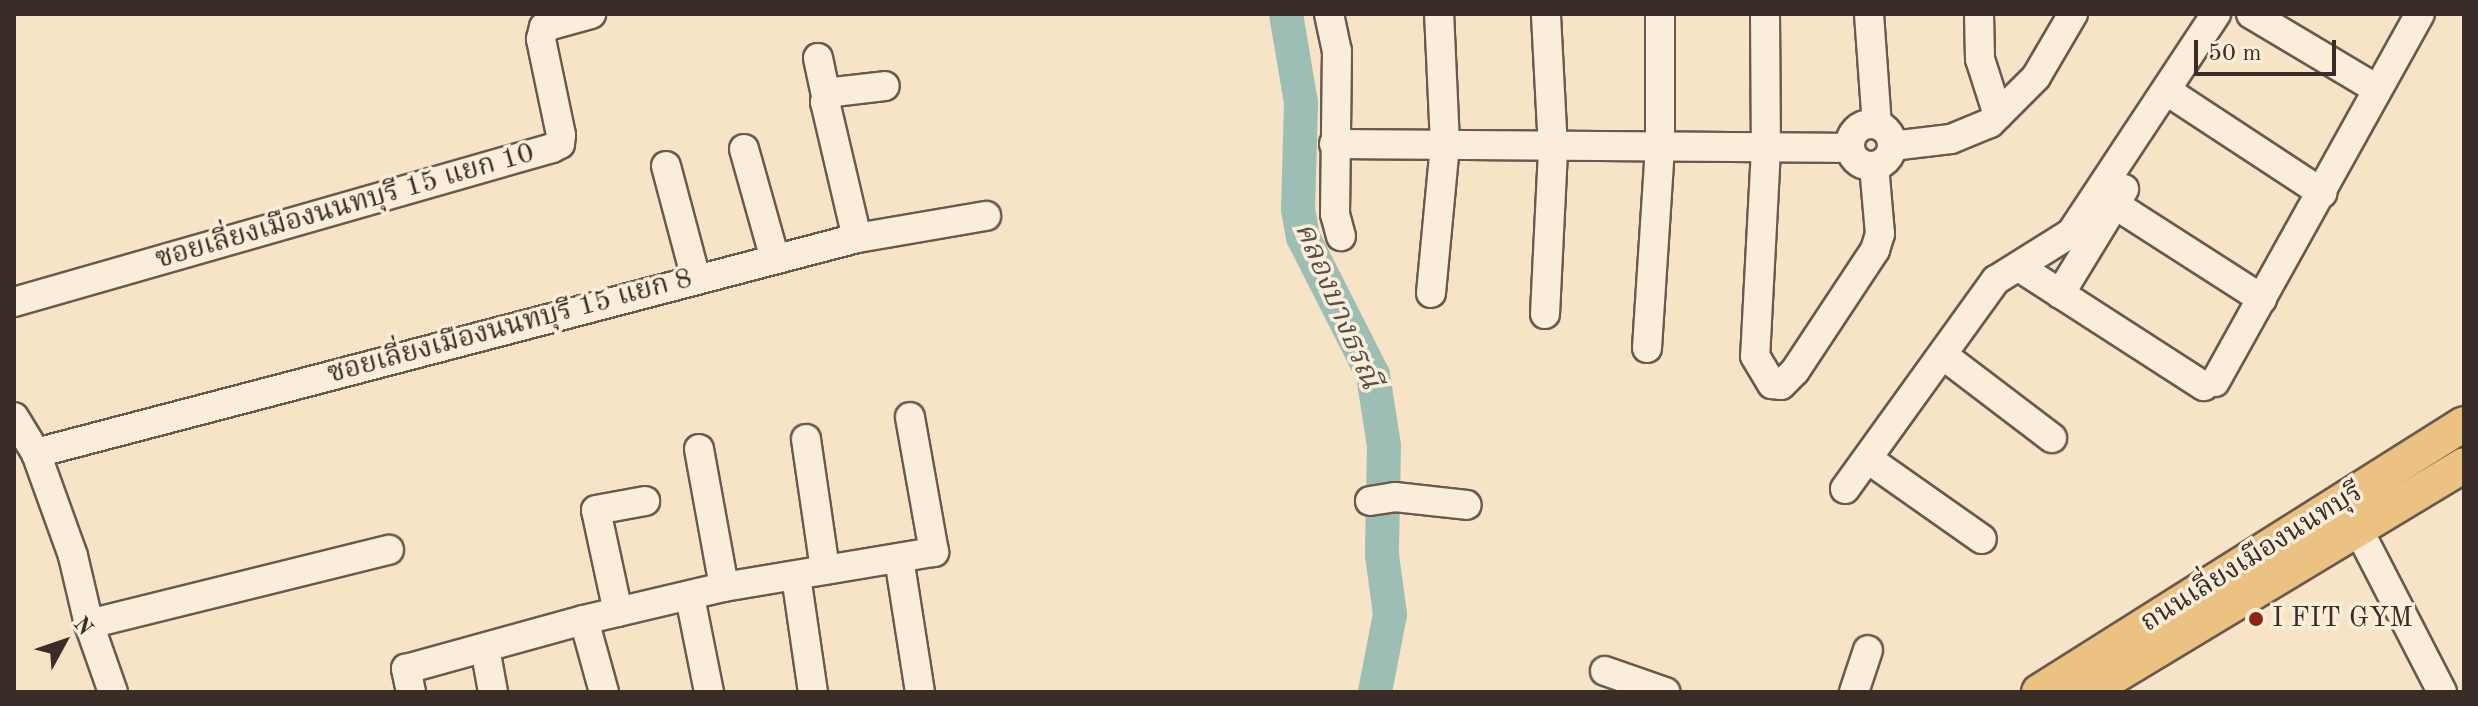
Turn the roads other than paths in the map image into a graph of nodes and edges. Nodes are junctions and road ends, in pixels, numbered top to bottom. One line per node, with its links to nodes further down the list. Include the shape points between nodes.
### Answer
1 (591, 14): 40 (street, ซอยเลี่ยงเมืองนนทบุรี 15 แยก 10, via 544,27 541,39 561,135 552,148)
2 (1329, 14): 20 (street, via 1337,51)
3 (1439, 14): 21 (street)
4 (1546, 14): 24 (street)
5 (1660, 14): 25 (street)
6 (1765, 14): 26 (street)
7 (1869, 14): 22 (street)
8 (1979, 14): 19 (street, via 1980,59)
9 (2073, 14): 19 (street, via 2036,77)
10 (2216, 14): 18 (street)
11 (2237, 14): 18 (street)
12 (2251, 14): 16 (street)
13 (2420, 14): 16 (street)
14 (818, 58): 17 (street)
15 (885, 86): 17 (street)
16 (2377, 89): 28 (street)
17 (826, 96): 32 (street)
18 (2174, 96): 28 (street); 29 (street); 33 (street)
19 (1998, 115): 22 (street, via 1951,139)
20 (1334, 144): 21 (street); 31 (street)
21 (1445, 144): 24 (street); 37 (street)
22 (1881, 145): 26 (street, via 1861,164 1850,148); 26 (street, via 1880,234 1875,250 1781,385 1772,384 1755,356)
23 (744, 149): 34 (street)
24 (1553, 149): 25 (street); 41 (street)
25 (1660, 149): 26 (street); 42 (street)
26 (1766, 149)
27 (666, 166): 36 (street)
28 (2322, 193): 39 (street)
29 (2114, 204): 33 (street); 39 (street)
30 (986, 216): 32 (street, ซอยเลี่ยงเมืองนนทบุรี 15 แยก 8)
31 (1341, 236)
32 (857, 238): 34 (street, ซอยเลี่ยงเมืองนนทบุรี 15 แยก 8)
33 (2078, 240): 35 (street); 38 (street)
34 (775, 259): 36 (street, ซอยเลี่ยงเมืองนนทบุรี 15 แยก 8)
35 (2019, 267): 38 (street); 43 (street, via 1996,280)
36 (696, 279): 50 (street, ซอยเลี่ยงเมืองนนทบุรี 15 แยก 8)
37 (1431, 293)
38 (2060, 294): 39 (street, via 2209,384)
39 (2262, 299)
40 (14, 302)
41 (1545, 314)
42 (1647, 348)
43 (1943, 355): 47 (street); 51 (street)
44 (910, 417): 60 (street, via 934,552)
45 (15, 421): 50 (street)
46 (2464, 424): 80 (main road, ถนนเลี่ยงเมืองนนทบุรี)
47 (2052, 438)
48 (806, 439): 61 (street)
49 (699, 449): 63 (street)
50 (36, 453): 67 (street, via 73,556)
51 (1868, 459): 53 (street); 58 (street)
52 (2464, 465): 57 (main road, ถนนเลี่ยงเมืองนนทบุรี)
53 (1845, 489)
54 (1380, 500): 56 (street)
55 (645, 501): 65 (street, via 596,510)
56 (1467, 505)
57 (2358, 529): 81 (main road, ถนนเลี่ยงเมืองนนทบุรี); 82 (street)
58 (1982, 539)
59 (389, 550): 67 (street)
60 (899, 558): 61 (street); 77 (street)
61 (825, 570): 62 (street)
62 (796, 576): 63 (street); 76 (street)
63 (724, 587): 64 (street)
64 (690, 597): 65 (street); 75 (street)
65 (618, 612): 66 (street)
66 (584, 620): 68 (street); 74 (street)
67 (89, 624): 71 (street)
68 (485, 648): 72 (street, via 406,669); 73 (street)
69 (1868, 650): 79 (street)
70 (1605, 671): 78 (street)
71 (113, 692)
72 (411, 692)
73 (493, 692)
74 (604, 692)
75 (709, 692)
76 (813, 692)
77 (920, 692)
78 (1665, 692)
79 (1854, 692)
80 (2039, 692)
81 (2088, 692)
82 (2442, 692)

